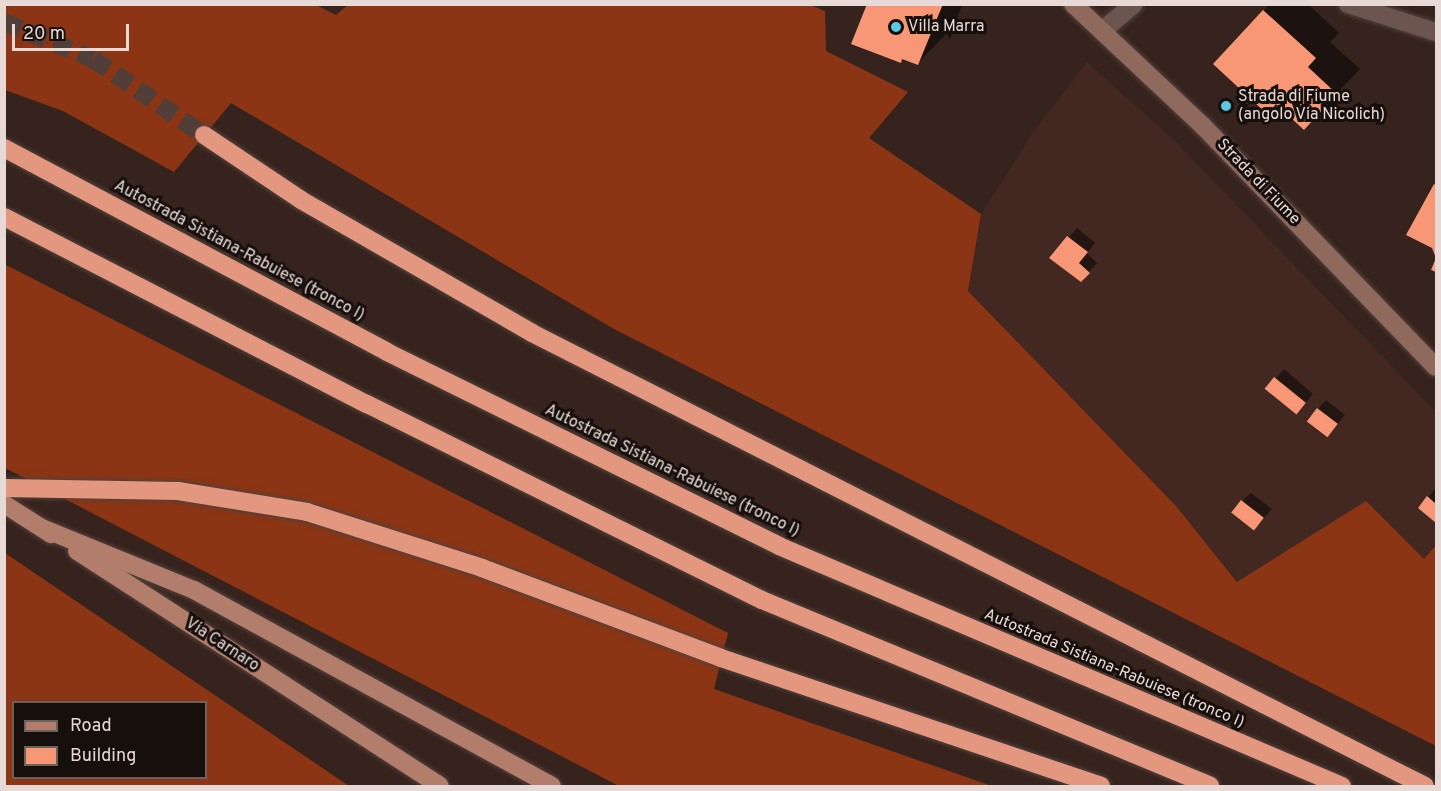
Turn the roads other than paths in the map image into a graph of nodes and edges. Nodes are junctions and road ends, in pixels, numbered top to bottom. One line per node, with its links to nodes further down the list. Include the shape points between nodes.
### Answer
1 (1073, 4): 4 (main road, Strada di Fiume)
2 (1134, 4): 4 (street)
3 (1348, 4): 5 (street)
4 (1103, 30): 9 (main road, Strada di Fiume)
5 (1437, 32)
6 (204, 135): 18 (highway, via 310,206 532,333)
7 (4, 148): 17 (highway, Autostrada Sistiana-Rabuiese (tronco I), via 387,352 717,516 1133,700)
8 (4, 217): 16 (highway, via 694,568 920,668)
9 (1434, 360)
10 (4, 488): 15 (highway, via 178,491 307,512 482,568 721,658)
11 (4, 504): 12 (main road, Via Carnaro)
12 (42, 528): 13 (main road, Via Carnaro); 14 (main road, via 194,590)
13 (440, 786)
14 (552, 786)
15 (1101, 786)
16 (1210, 786)
17 (1342, 786)
18 (1425, 786)

